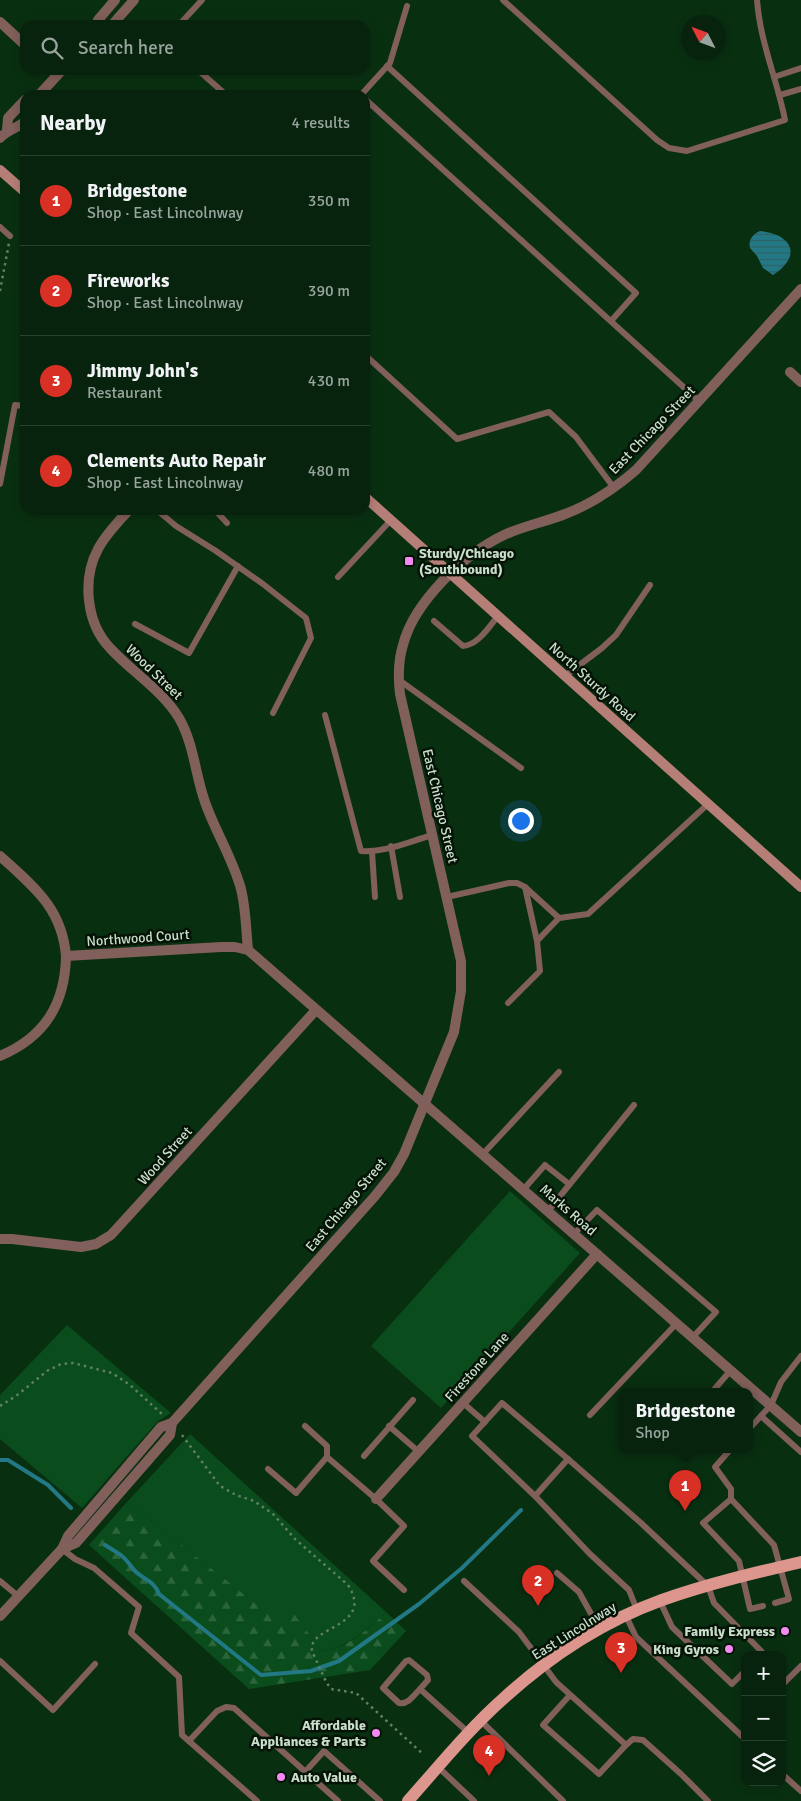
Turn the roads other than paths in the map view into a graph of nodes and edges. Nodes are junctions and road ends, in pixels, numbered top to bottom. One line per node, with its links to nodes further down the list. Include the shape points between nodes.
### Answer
1 (115, 0): 7 (street)
2 (134, 0): 8 (street)
3 (202, 0): 9 (lane)
4 (503, 0): 21 (lane, via 669,148 687,151 785,120)
5 (757, 0): 16 (lane, via 761,32)
6 (408, 6): 12 (lane)
7 (98, 20)
8 (116, 20)
9 (184, 20)
10 (0, 22): 11 (street)
11 (20, 40)
12 (387, 66): 20 (lane); 31 (lane, via 636,293)
13 (801, 68): 16 (lane)
14 (55, 75): 18 (street)
15 (204, 75): 19 (lane)
16 (774, 77): 21 (lane)
17 (801, 88): 21 (lane)
18 (43, 90)
19 (221, 90)
20 (365, 90)
21 (780, 95)
22 (370, 104): 31 (lane)
23 (20, 105): 25 (street, via 8,118)
24 (20, 126): 25 (street)
25 (4, 134)
26 (0, 170): 27 (street)
27 (20, 188)
28 (0, 227): 29 (lane)
29 (10, 236)
30 (801, 289): 35 (street, East Chicago Street)
31 (611, 321): 35 (lane)
32 (370, 360): 38 (lane, via 457,439 549,412 576,436)
33 (790, 372): 34 (street)
34 (801, 382)
35 (699, 401): 38 (street, East Chicago Street, via 636,470)
36 (20, 406): 37 (lane, via 15,405)
37 (0, 484)
38 (614, 488): 46 (street, East Chicago Street, via 579,509 504,535)
39 (370, 501): 43 (street, North Sturdy Road)
40 (125, 515): 69 (street, Wood Street, via 106,536 93,560 88,589 93,619 108,647 160,694 180,720 192,750 205,802 241,888)
41 (163, 515): 45 (lane)
42 (220, 515): 44 (lane)
43 (391, 520): 46 (street, North Sturdy Road); 47 (lane)
44 (227, 523)
45 (238, 566): 51 (lane, via 189,653); 54 (lane, via 306,618 311,638)
46 (450, 573): 49 (street, North Sturdy Road); 53 (street, East Chicago Street, via 412,622 403,643)
47 (338, 577)
48 (650, 585): 52 (lane, via 616,635)
49 (498, 616): 50 (lane, via 476,640 463,646); 52 (street, North Sturdy Road)
50 (434, 621)
51 (135, 624)
52 (565, 676): 57 (street, North Sturdy Road)
53 (398, 679): 56 (lane); 58 (street, East Chicago Street)
54 (272, 713)
55 (325, 715): 60 (lane, via 361,851)
56 (521, 768)
57 (708, 804): 63 (street, North Sturdy Road); 67 (lane, via 588,914)
58 (432, 834): 59 (lane); 66 (street, East Chicago Street)
59 (392, 846): 60 (lane); 65 (lane)
60 (372, 852): 64 (lane)
61 (0, 856): 70 (street, via 48,903 61,928)
62 (525, 887): 66 (lane, via 509,883); 67 (lane); 68 (lane)
63 (801, 887)
64 (375, 897)
65 (400, 897)
66 (447, 898): 75 (street, East Chicago Street, via 460,959 461,991 454,1032)
67 (559, 918): 68 (lane)
68 (537, 941): 71 (lane, via 540,971)
69 (248, 950): 70 (street, Northwood Court, via 221,947); 72 (street)
70 (66, 956): 73 (street, via 61,996 50,1016 23,1045)
71 (508, 1003)
72 (316, 1010): 75 (street, Marks Road); 82 (street, Wood Street, via 111,1235 96,1244 82,1247)
73 (0, 1056)
74 (559, 1072): 77 (lane)
75 (424, 1104): 77 (street, Marks Road); 111 (street, East Chicago Street, via 404,1154 376,1196 172,1423 161,1427 68,1536)
76 (634, 1105): 78 (lane)
77 (482, 1155): 79 (street, Marks Road)
78 (569, 1184): 79 (lane, via 544,1165); 80 (lane)
79 (523, 1190): 80 (street, Marks Road)
80 (548, 1211): 81 (street, Marks Road)
81 (574, 1234): 83 (street, Marks Road); 85 (lane, via 597,1210 716,1312)
82 (0, 1240)
83 (597, 1254): 84 (street, Marks Road); 92 (street, Firestone Lane)
84 (676, 1323): 85 (street, Marks Road); 94 (lane)
85 (693, 1337): 87 (street, Marks Road)
86 (801, 1356): 93 (lane, via 781,1382)
87 (731, 1370): 88 (lane); 89 (street, Marks Road)
88 (715, 1388)
89 (751, 1388)
90 (753, 1390): 93 (street, Marks Road)
91 (413, 1400): 99 (lane)
92 (463, 1403): 96 (lane); 101 (street, Firestone Lane)
93 (770, 1405): 95 (lane); 100 (street, Marks Road)
94 (590, 1415)
95 (760, 1416): 97 (lane); 102 (lane)
96 (485, 1422): 106 (lane, via 502,1403); 108 (lane, via 472,1436)
97 (753, 1424)
98 (306, 1426): 105 (lane, via 327,1446)
99 (390, 1426): 101 (lane); 104 (lane)
100 (801, 1432)
101 (419, 1452): 109 (street, Firestone Lane)
102 (801, 1452)
103 (727, 1453): 110 (lane, via 715,1467 731,1489)
104 (364, 1456)
105 (327, 1457): 107 (lane, via 296,1493); 109 (lane)
106 (568, 1459): 108 (lane); 118 (lane)
107 (268, 1469)
108 (534, 1496): 124 (lane, via 629,1590)
109 (376, 1499): 119 (lane, via 404,1526 373,1561)
110 (731, 1499): 113 (lane, via 774,1545); 115 (lane, via 703,1523 739,1561)
111 (62, 1550): 120 (street, East Chicago Street); 139 (lane, via 94,1568 138,1607 131,1633 179,1677 182,1735)
112 (801, 1562): 113 (main road, East Lincolnway)
113 (780, 1567): 115 (main road, East Lincolnway); 122 (lane, via 789,1600)
114 (557, 1573): 126 (lane, via 579,1592)
115 (742, 1576): 118 (main road, East Lincolnway); 123 (lane, via 750,1609)
116 (0, 1581): 120 (lane)
117 (464, 1581): 130 (lane, via 519,1632)
118 (708, 1586): 121 (main road, East Lincolnway); 127 (lane, via 714,1603)
119 (404, 1590)
120 (18, 1596): 125 (street, East Chicago Street)
121 (660, 1601): 124 (main road, East Lincolnway); 132 (lane, via 672,1627 732,1684)
122 (775, 1603)
123 (763, 1606)
124 (632, 1613): 126 (main road, East Lincolnway); 138 (lane, via 636,1638)
125 (0, 1616)
126 (600, 1630): 130 (main road, East Lincolnway)
127 (761, 1651)
128 (0, 1661): 129 (lane, via 53,1710)
129 (95, 1664)
130 (544, 1666): 135 (lane); 136 (main road, East Lincolnway)
131 (801, 1666): 133 (lane)
132 (741, 1675)
133 (786, 1681)
134 (420, 1689): 134 (lane, via 402,1704 384,1691 400,1667 409,1660 427,1676 428,1680); 137 (lane)
135 (570, 1695): 140 (lane); 140 (lane, via 543,1725 599,1774)
136 (480, 1721): 137 (main road, East Lincolnway); 150 (lane)
137 (469, 1733): 141 (main road, East Lincolnway)
138 (741, 1735)
139 (189, 1741): 142 (lane, via 218,1711 234,1708); 145 (lane)
140 (626, 1745): 151 (lane, via 633,1739 643,1740)
141 (438, 1767): 148 (main road, East Lincolnway); 149 (lane)
142 (305, 1772): 146 (lane); 147 (lane, via 324,1751)
143 (786, 1778): 144 (lane)
144 (801, 1791)
145 (257, 1801)
146 (338, 1801)
147 (380, 1801)
148 (408, 1801)
149 (474, 1801)
150 (563, 1801)
151 (708, 1801)

